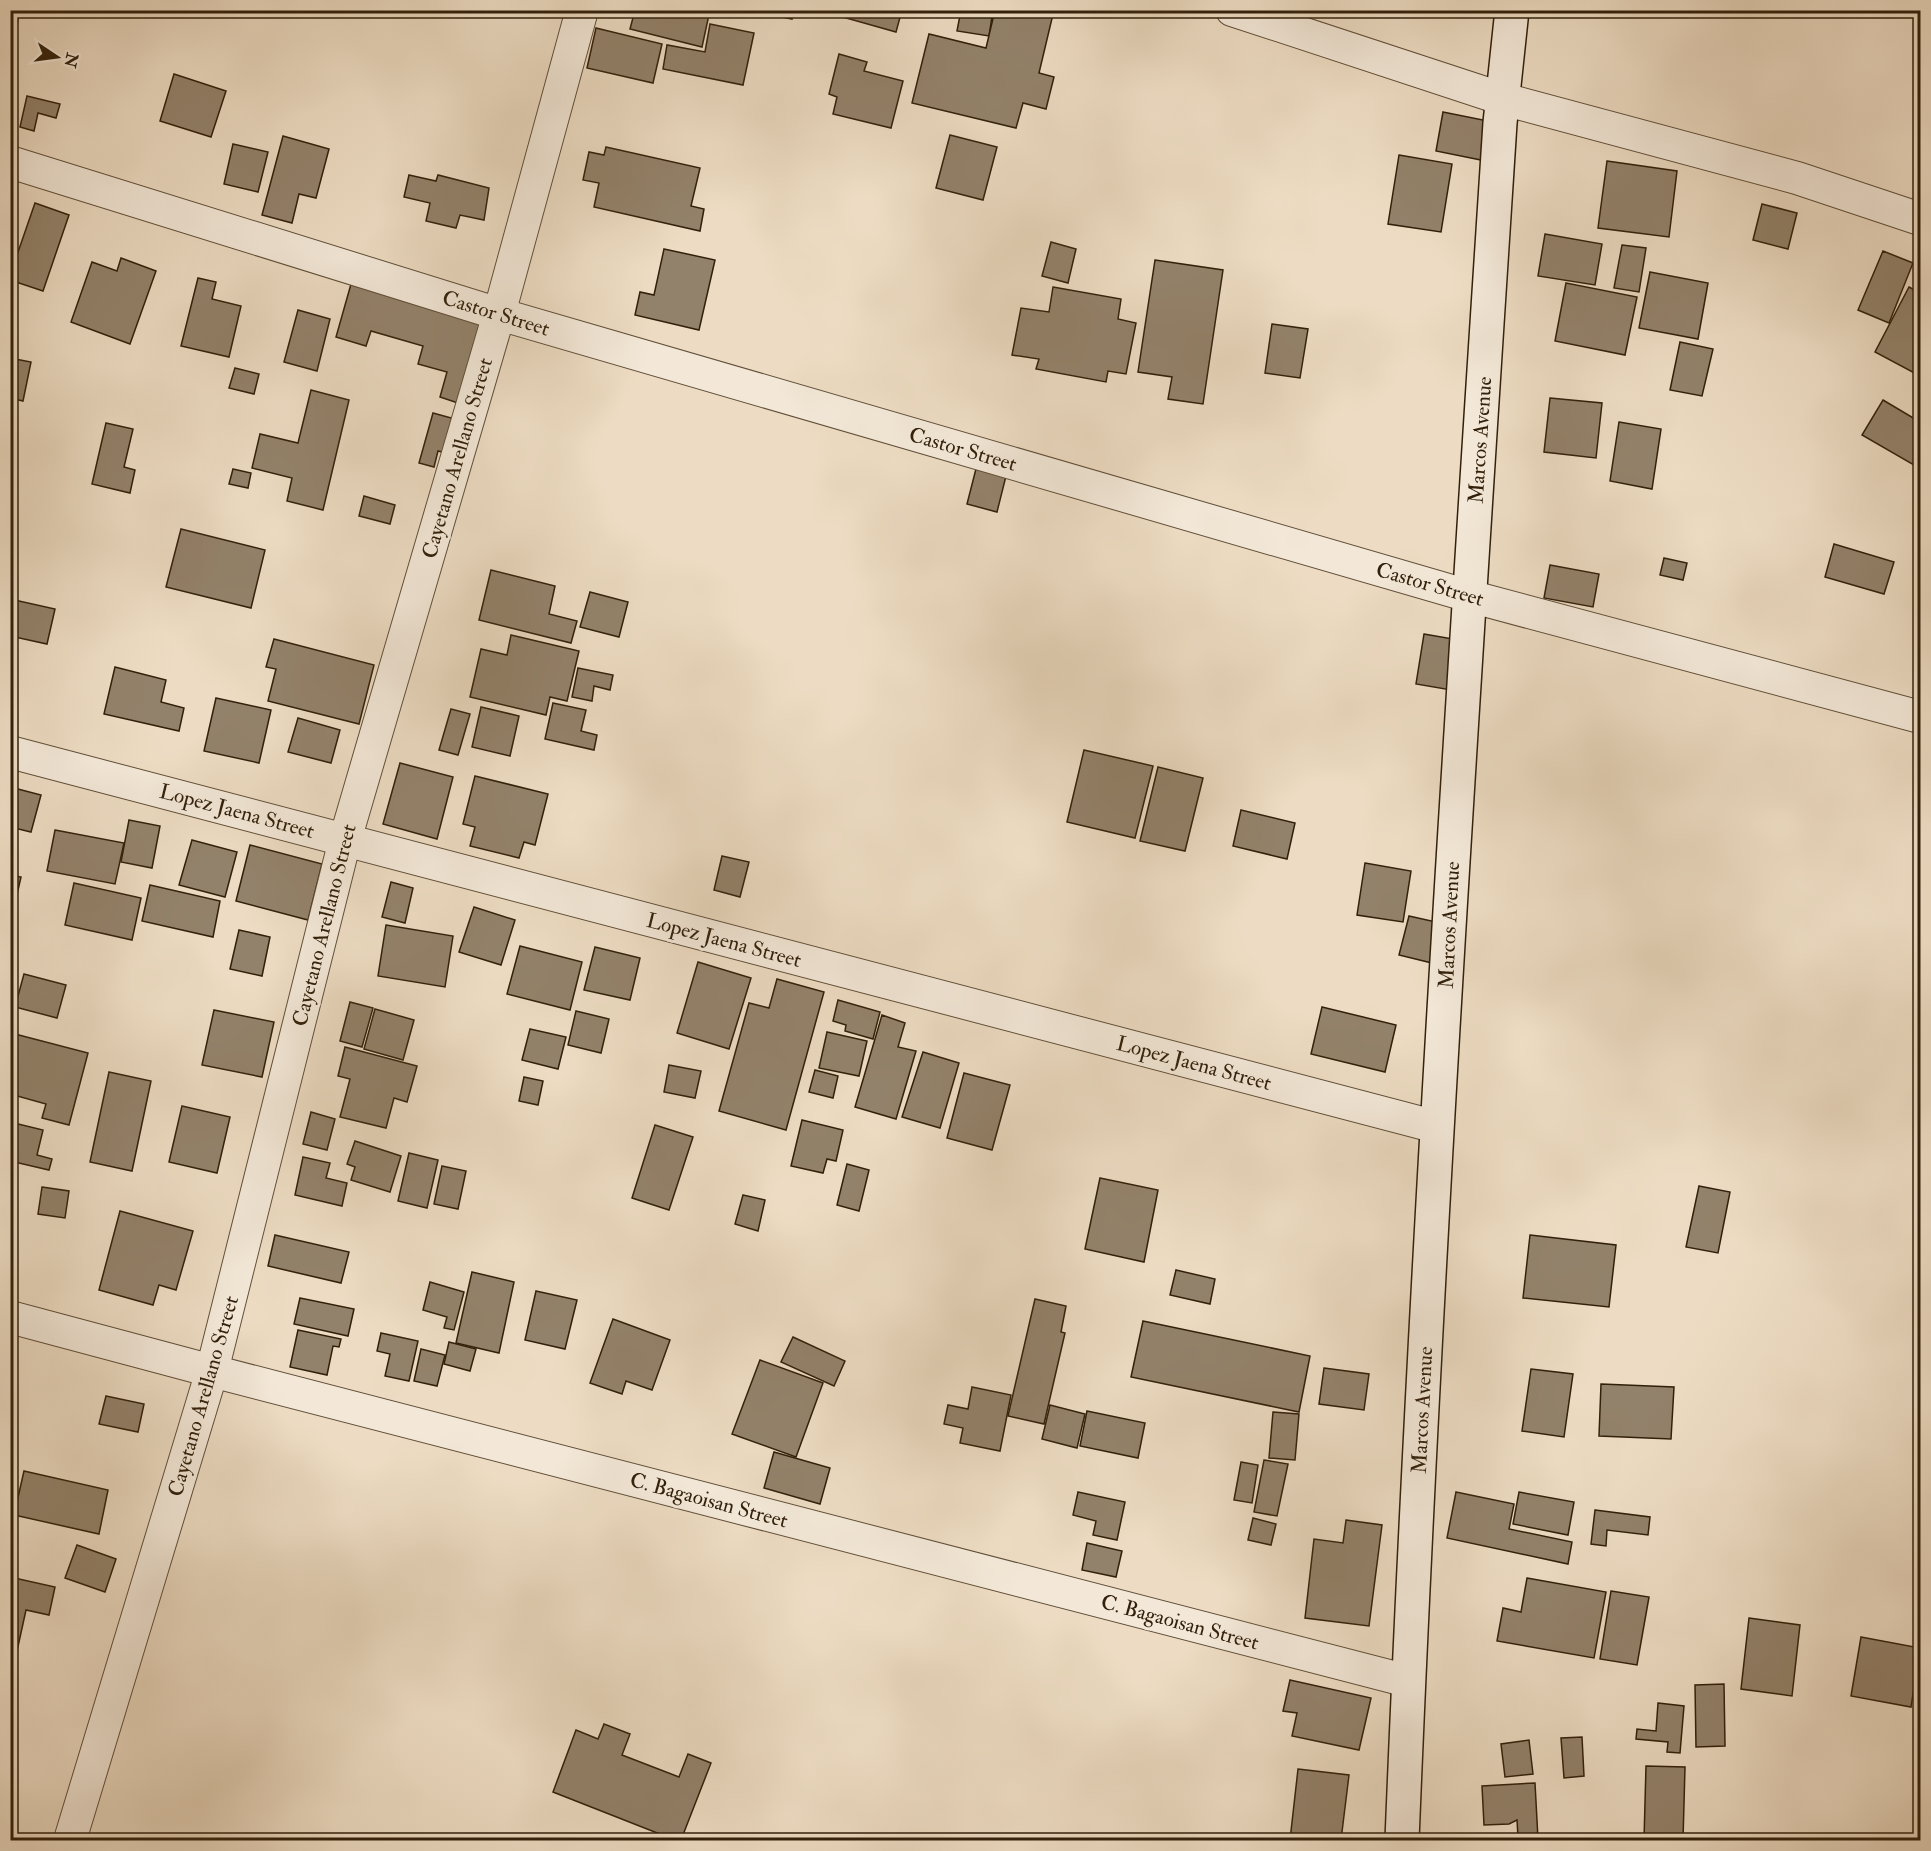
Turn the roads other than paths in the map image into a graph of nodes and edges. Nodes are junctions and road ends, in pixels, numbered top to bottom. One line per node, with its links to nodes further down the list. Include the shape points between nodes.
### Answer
1 (582, 10): 7 (street, Cayetano Arellano Street)
2 (1232, 10): 4 (street)
3 (1512, 10): 4 (main road, Marcos Avenue)
4 (1503, 99): 6 (street, via 1797,178); 8 (main road, Marcos Avenue)
5 (10, 162): 7 (street, Castor Street)
6 (1920, 219)
7 (499, 314): 8 (street, Castor Street); 11 (street, Cayetano Arellano Street)
8 (1469, 596): 9 (street, Castor Street); 12 (main road, Marcos Avenue)
9 (1920, 717)
10 (10, 752): 11 (street, Lopez Jaena Street)
11 (345, 840): 12 (street, Lopez Jaena Street); 14 (street, Cayetano Arellano Street)
12 (1437, 1127): 15 (main road, Marcos Avenue)
13 (10, 1317): 14 (street, C. Bagaoisan Street)
14 (212, 1371): 15 (street, C. Bagaoisan Street); 16 (street, Cayetano Arellano Street)
15 (1408, 1681): 17 (main road, Marcos Avenue)
16 (70, 1840)
17 (1402, 1840)

